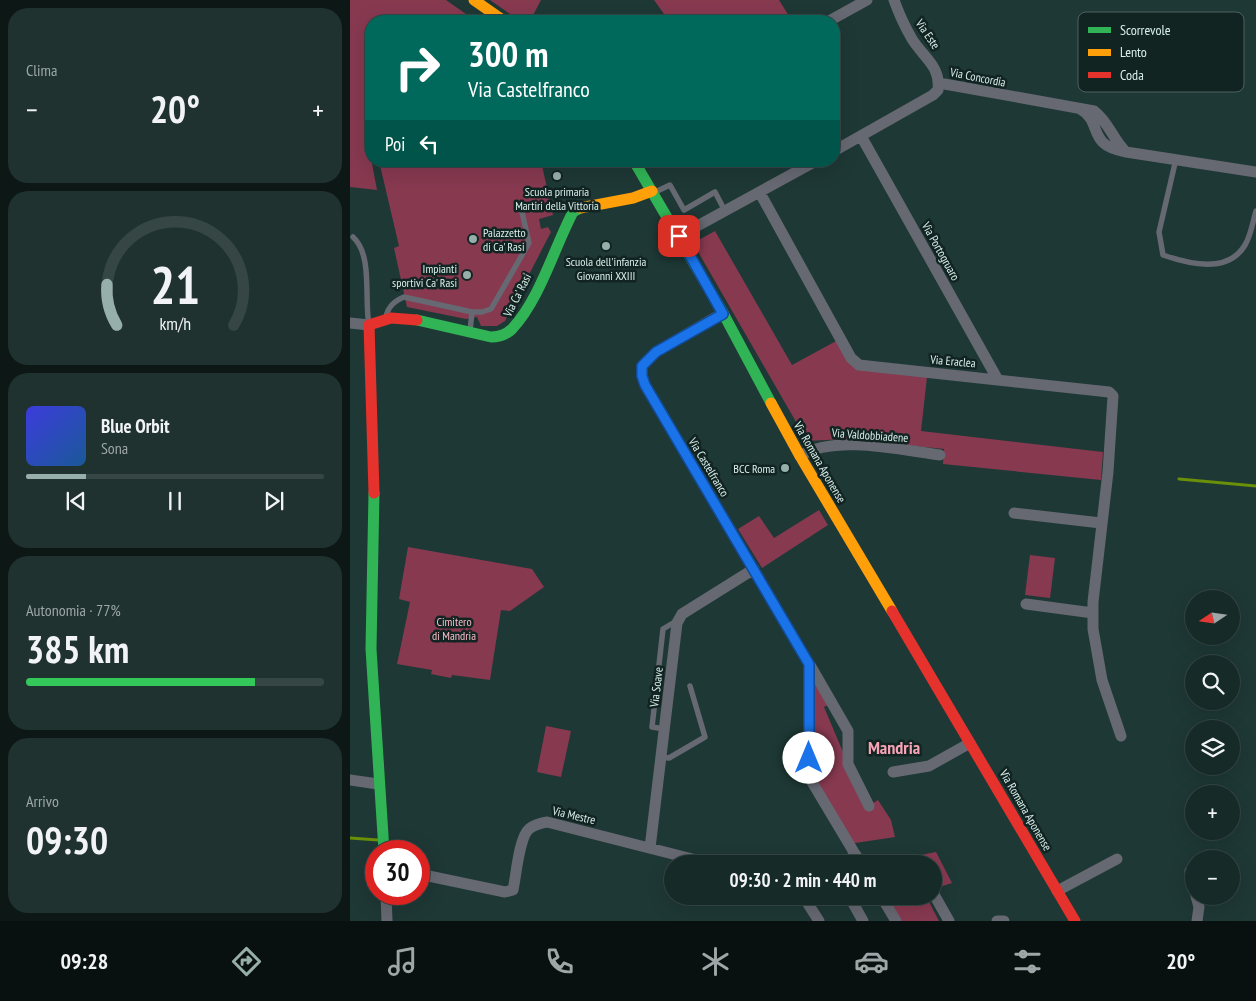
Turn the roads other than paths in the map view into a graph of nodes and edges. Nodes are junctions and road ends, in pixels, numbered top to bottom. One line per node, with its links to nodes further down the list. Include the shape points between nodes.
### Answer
1 (474, 0): 4 (street)
2 (868, 0): 5 (street)
3 (894, 0): 6 (street, Via Este, via 913,41 936,68)
4 (495, 15)
5 (840, 15)
6 (939, 83): 7 (street, Via Concordia, via 933,95); 9 (street, Via Concordia, via 1078,109 1089,118 1105,146 1111,150)
7 (861, 136): 8 (street, Via Concordia); 26 (street, Via Portogruaro)
8 (840, 148)
9 (1176, 159): 12 (street, Via Concordia); 15 (lane, via 1159,232 1163,255 1186,263 1217,264 1231,260 1246,245)
10 (638, 167): 13 (street, Via Romana Aponense)
11 (806, 167): 14 (street)
12 (1256, 172)
13 (653, 192): 16 (lane, via 670,185 684,210 715,192); 18 (street, Via Romana Aponense); 25 (street, Via Ca' Rasi, via 640,198 576,210 567,221 516,326 504,336)
14 (760, 193): 16 (street); 26 (street, Via Eraclea, via 852,358 859,365)
15 (1256, 210)
16 (726, 211): 18 (street)
17 (522, 212): 20 (lane, via 529,243 526,250 491,309)
18 (679, 236): 21 (street, Via Romana Aponense)
19 (353, 237): 24 (lane, via 361,244 365,259)
20 (472, 312): 22 (lane, via 404,297 395,301); 25 (lane)
21 (723, 314): 28 (street, Via Romana Aponense); 31 (street, Via Castelfranco, via 656,352 642,366 642,376)
22 (386, 317): 24 (street); 25 (street, Via Ca' Rasi)
23 (350, 323): 24 (street)
24 (369, 324): 41 (street, via 374,470 371,649)
25 (470, 333)
26 (998, 380): 30 (street, Via Eraclea, via 1109,392 1113,396 1114,413)
27 (940, 455): 28 (street, Via Valdobbiadene, via 845,445 821,446)
28 (800, 456): 37 (street, Via Romana Aponense)
29 (1014, 513): 30 (street)
30 (1101, 523): 33 (street, Via Eraclea)
31 (754, 569): 34 (street, Via Castelfranco); 38 (street, Via Soave, via 679,618)
32 (1026, 604): 33 (street)
33 (1093, 612): 36 (street, Via Eraclea, via 1102,680)
34 (809, 664): 42 (street, Via Castelfranco, via 848,731 848,764); 46 (street, via 809,777)
35 (690, 686): 38 (lane, via 705,737 670,758)
36 (1121, 736)
37 (970, 743): 39 (street, via 929,766); 49 (street, Via Romana Aponense)
38 (660, 757): 44 (street, Via Soave)
39 (893, 772)
40 (350, 780): 41 (street)
41 (378, 784): 43 (street)
42 (869, 806)
43 (383, 840)
44 (650, 848): 45 (street, Via Mestre); 48 (street, Via Mestre, via 547,822 527,830 513,890 505,892)
45 (677, 855)
46 (856, 855)
47 (1117, 859): 49 (street)
48 (430, 876)
49 (1057, 891): 63 (street, Via Romana Aponense)
50 (386, 905): 57 (street)
51 (809, 905): 58 (street)
52 (853, 905): 56 (street)
53 (886, 905): 59 (street)
54 (940, 905): 60 (street)
55 (1198, 905): 64 (street)
56 (859, 919)
57 (387, 921)
58 (819, 921)
59 (896, 921)
60 (949, 921)
61 (996, 921): 62 (street)
62 (1004, 921)
63 (1075, 921)
64 (1198, 921)

